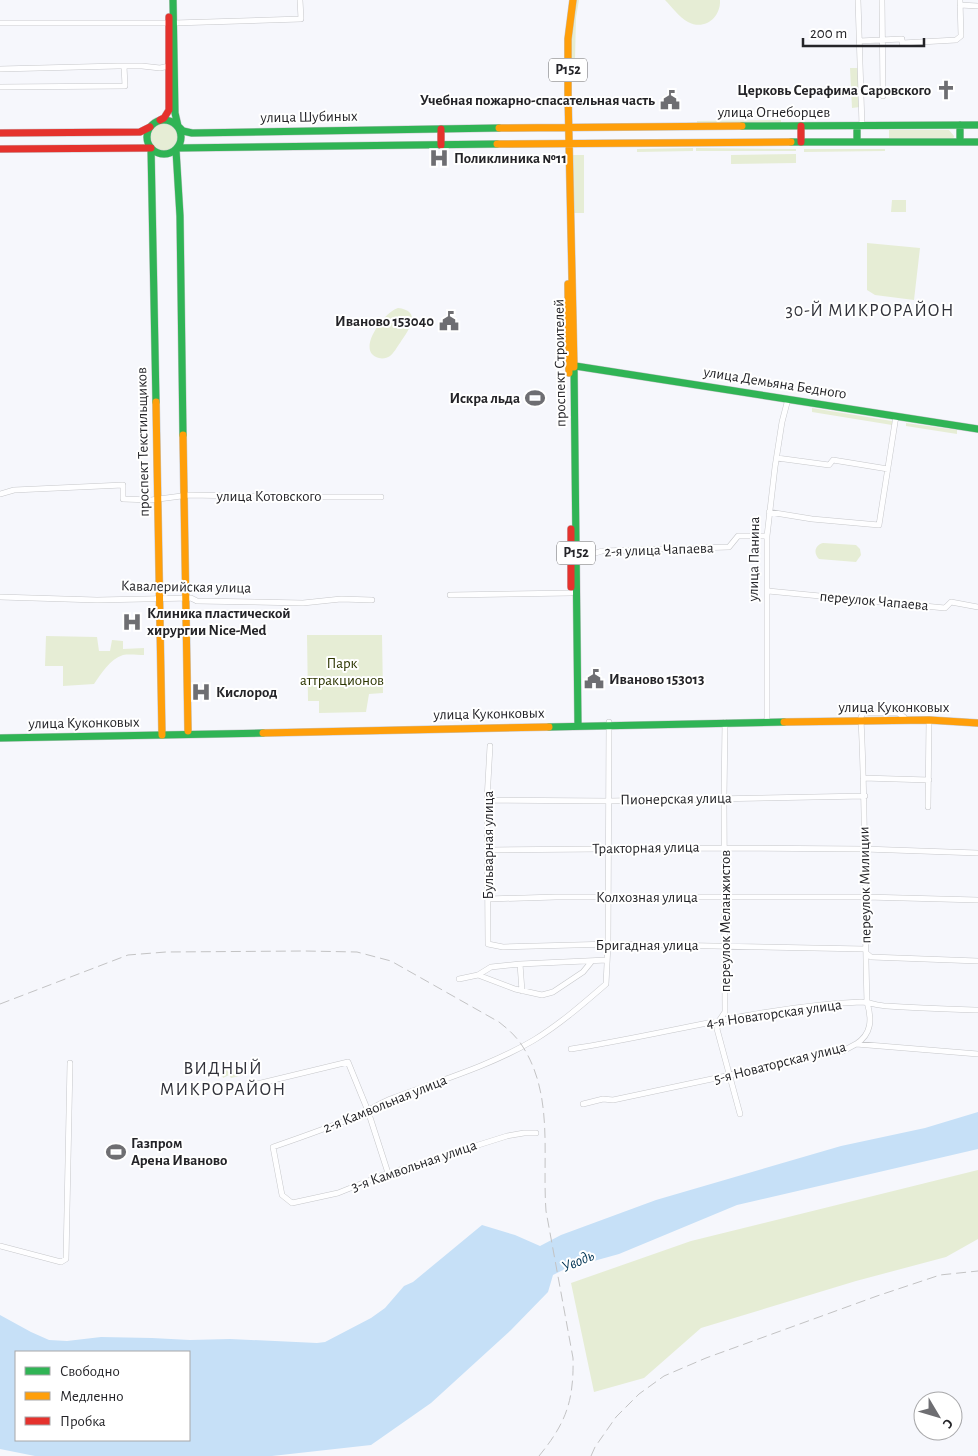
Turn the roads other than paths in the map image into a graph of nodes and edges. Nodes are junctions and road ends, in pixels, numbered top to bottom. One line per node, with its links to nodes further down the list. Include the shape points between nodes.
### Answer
1 (169, 0): 11 (main road)
2 (173, 0): 11 (main road)
3 (300, 0): 11 (street, via 301,19)
4 (569, 0): 26 (main road, проспект Строителей / Р152, via 564,40)
5 (574, 0): 26 (main road, проспект Строителей / Р152, via 568,40)
6 (858, 0): 13 (street)
7 (882, 0): 12 (street)
8 (960, 3): 9 (street); 12 (street, via 961,36 956,40 902,43 902,39)
9 (978, 6)
10 (0, 23): 11 (street)
11 (171, 23): 15 (main road); 21 (main road)
12 (882, 39): 13 (street); 18 (street)
13 (859, 41): 23 (street)
14 (124, 66): 15 (street); 16 (street); 17 (street, via 125,86)
15 (169, 66): 19 (main road, via 169,110)
16 (0, 69)
17 (0, 87)
18 (883, 96)
19 (160, 120): 21 (main road, via 168,120); 25 (main road)
20 (978, 125): 24 (main road, улица Огнеборцев)
21 (178, 126): 27 (main road, улица Шубиных, via 192,133); 36 (main road, via 182,136)
22 (801, 126): 23 (main road, улица Огнеборцев); 26 (main road, улица Огнеборцев); 29 (main road)
23 (859, 126): 24 (main road, улица Огнеборцев); 30 (main road)
24 (960, 126): 31 (main road)
25 (150, 127): 28 (main road, via 138,132); 35 (main road, via 147,136)
26 (567, 127): 27 (main road, улица Шубиных); 33 (main road, проспект Строителей / Р152)
27 (441, 129): 34 (main road)
28 (0, 133)
29 (801, 142): 30 (main road, улица Огнеборцев); 33 (main road, улица Огнеборцев)
30 (857, 142): 31 (main road, улица Огнеборцев)
31 (960, 142): 32 (main road, улица Огнеборцев)
32 (978, 142)
33 (567, 143): 34 (main road, улица Шубиных); 38 (main road, проспект Строителей / Р152)
34 (441, 145): 36 (main road, улица Шубиных)
35 (151, 148): 36 (main road, via 162,154); 37 (main road); 47 (main road, проспект Текстильщиков)
36 (177, 149): 45 (main road)
37 (0, 150)
38 (571, 365): 39 (main road, улица Демьяна Бедного); 50 (main road, проспект Строителей / Р152)
39 (788, 399): 40 (main road, улица Демьяна Бедного); 42 (street, улица Панина)
40 (896, 416): 41 (main road, улица Демьяна Бедного); 43 (street)
41 (978, 429)
42 (777, 458): 43 (street, via 829,465 833,460); 48 (street, улица Панина)
43 (888, 469): 48 (street, via 879,524)
44 (0, 494): 47 (street, улица Котовского, via 14,490 123,485 123,500)
45 (184, 496): 46 (street, улица Котовского); 47 (street, улица Котовского); 56 (main road)
46 (381, 497)
47 (158, 500): 55 (main road, проспект Текстильщиков)
48 (768, 512): 49 (street, улица Панина)
49 (767, 536): 50 (street, 2-я улица Чапаева, via 738,536 730,547 602,551); 51 (street, улица Панина)
50 (574, 559): 52 (main road, проспект Строителей / Р152)
51 (768, 591): 58 (street, переулок Чапаева, via 946,608 951,602); 61 (street, улица Панина)
52 (574, 593): 53 (street); 64 (main road, проспект Строителей / Р152)
53 (450, 595)
54 (0, 597): 55 (street, Кавалерийская улица)
55 (160, 598): 56 (street, Кавалерийская улица); 68 (main road, проспект Текстильщиков)
56 (186, 598): 57 (street, Кавалерийская улица, via 197,601); 67 (main road)
57 (372, 600)
58 (978, 607)
59 (861, 719): 60 (main road, улица Куконковых); 61 (main road, улица Куконковых); 63 (main road, улица Куконковых, via 904,717); 73 (street, переулок Милиции)
60 (929, 720): 63 (main road, улица Куконковых); 74 (street)
61 (767, 721): 62 (main road, улица Куконковых); 65 (main road, улица Куконковых)
62 (725, 722): 65 (main road, улица Куконковых); 76 (street, переулок Меланжистов)
63 (978, 722)
64 (576, 724): 65 (main road, улица Куконковых); 66 (main road, улица Куконковых)
65 (609, 724): 78 (street)
66 (439, 727): 67 (main road, улица Куконковых); 69 (main road, улица Куконковых)
67 (185, 731): 69 (main road, улица Куконковых)
68 (162, 733): 69 (main road, улица Куконковых); 70 (main road, улица Куконковых); 71 (main road, улица Куконковых)
69 (173, 733)
70 (0, 734)
71 (0, 738)
72 (490, 746): 77 (street, Бульварная улица)
73 (863, 778): 74 (street); 75 (street, переулок Милиции)
74 (928, 780): 79 (street)
75 (865, 796): 76 (street, Пионерская улица); 82 (street, переулок Милиции)
76 (724, 798): 78 (street, Пионерская улица); 81 (street, переулок Меланжистов)
77 (487, 800): 78 (street, Пионерская улица); 83 (street, Бульварная улица)
78 (609, 801): 80 (street)
79 (928, 807)
80 (609, 848): 81 (street, Тракторная улица); 83 (street, Тракторная улица); 87 (street)
81 (724, 848): 82 (street, Тракторная улица); 85 (street, переулок Меланжистов)
82 (864, 849): 84 (street, Тракторная улица); 86 (street, переулок Милиции)
83 (488, 850): 88 (street, Бульварная улица)
84 (978, 853)
85 (724, 897): 86 (street, Колхозная улица); 87 (street, Колхозная улица); 92 (street, переулок Меланжистов)
86 (866, 897): 89 (street, Колхозная улица); 93 (street, переулок Милиции)
87 (608, 898): 88 (street, Колхозная улица); 91 (street)
88 (489, 899): 90 (street, Бульварная улица)
89 (978, 900)
90 (488, 944): 91 (street, Бригадная улица, via 503,947)
91 (608, 944): 92 (street, Бригадная улица); 94 (street)
92 (724, 946): 93 (street, Бригадная улица); 103 (street, переулок Меланжистов, via 725,1012)
93 (865, 951): 96 (street, Бригадная улица, via 871,957); 101 (street, переулок Милиции)
94 (607, 960): 95 (street); 111 (street, 2-я Камвольная улица, via 606,984 532,1041)
95 (592, 961): 97 (street); 100 (street, via 583,972 553,992 542,995)
96 (978, 961)
97 (520, 964): 98 (street, via 491,967); 100 (street)
98 (478, 975): 99 (street); 100 (street)
99 (459, 979)
100 (522, 991)
101 (867, 1002): 102 (street, 4-я Новаторская улица, via 884,1006); 103 (street, 4-я Новаторская улица, via 811,1006); 104 (street, переулок Милиции, via 869,1031)
102 (978, 1010)
103 (719, 1021): 105 (street, 4-я Новаторская улица); 108 (street, переулок Меланжистов, via 717,1029)
104 (856, 1044): 106 (street, 5-я Новаторская улица); 108 (street, 5-я Новаторская улица, via 843,1051)
105 (571, 1049)
106 (978, 1054)
107 (70, 1064): 116 (street, via 66,1260 61,1262)
108 (730, 1076): 110 (street, 5-я Новаторская улица); 112 (street, переулок Меланжистов)
109 (257, 1084): 111 (street, via 348,1062)
110 (583, 1104)
111 (368, 1111): 114 (street); 115 (street, 2-я Камвольная улица, via 325,1130 273,1147 282,1195)
112 (740, 1114)
113 (536, 1133): 114 (street, 3-я Камвольная улица, via 507,1136)
114 (388, 1173): 115 (street, 3-я Камвольная улица, via 338,1193)
115 (292, 1203)
116 (0, 1246)

